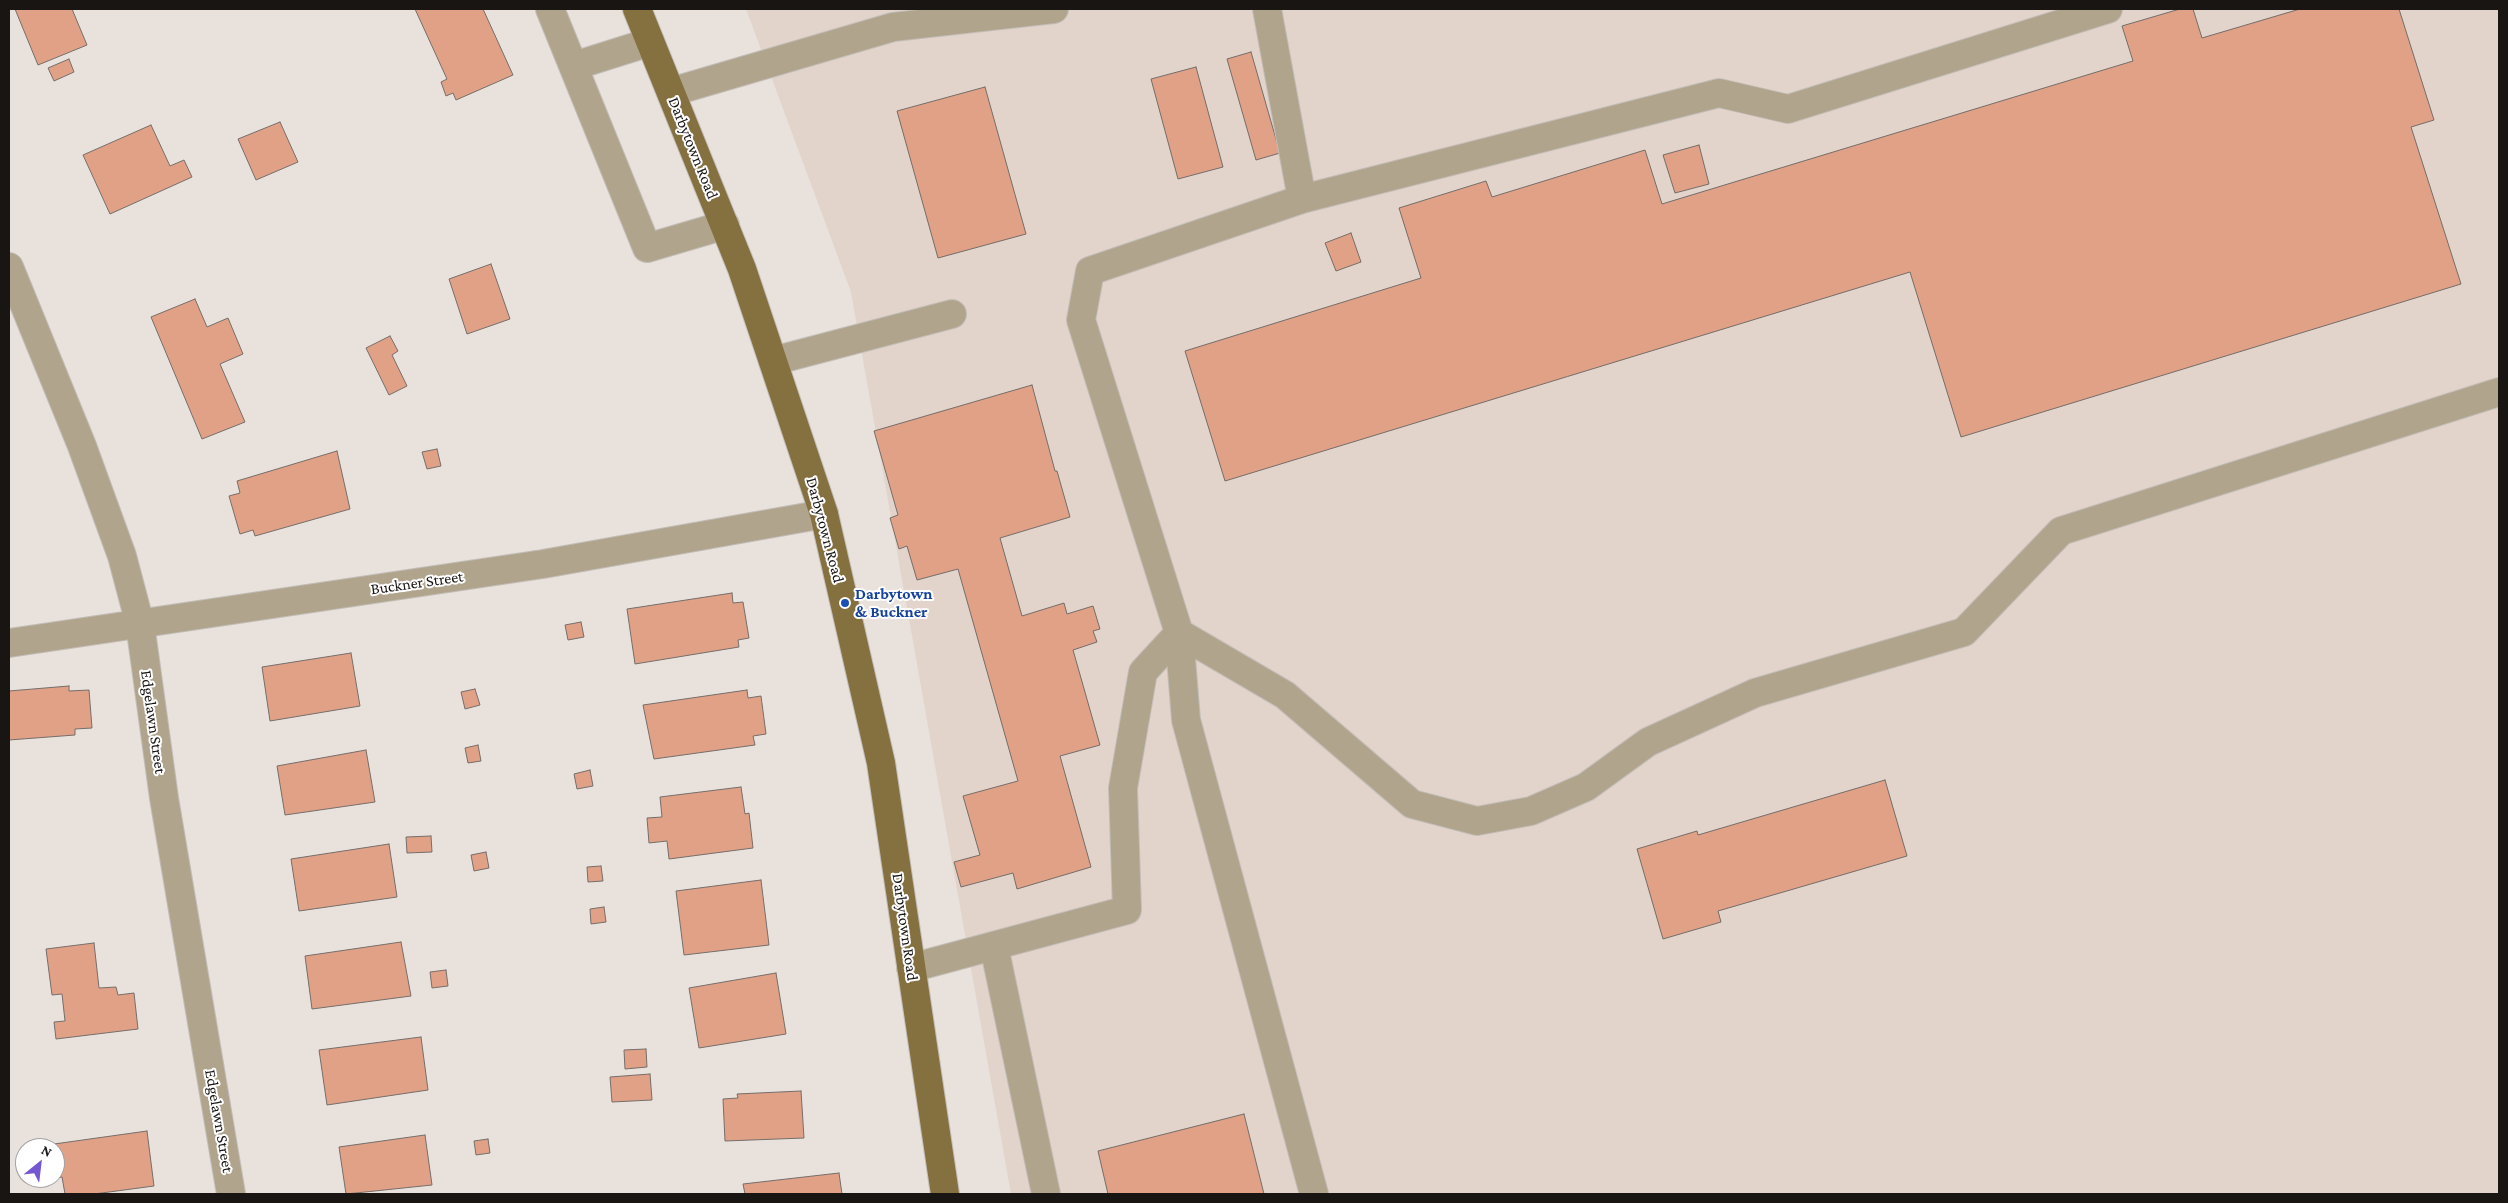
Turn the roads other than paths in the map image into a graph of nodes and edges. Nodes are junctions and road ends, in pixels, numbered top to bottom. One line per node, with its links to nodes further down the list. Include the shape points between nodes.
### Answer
1 (550, 9): 7 (street)
2 (637, 9): 6 (main road, Darbytown Road)
3 (1054, 9): 8 (street, via 893,27)
4 (1267, 9): 9 (street)
5 (2108, 9): 9 (street, via 1788,109 1719,93)
6 (650, 42): 7 (street); 8 (main road, Darbytown Road)
7 (574, 66): 10 (street, via 647,248)
8 (671, 92): 10 (main road, Darbytown Road)
9 (1302, 199): 17 (street, via 1090,271 1081,320)
10 (725, 225): 13 (main road, Darbytown Road)
11 (9, 268): 16 (street, Edgelawn Street, via 82,446 122,556)
12 (952, 314): 13 (street)
13 (773, 361): 15 (main road, Darbytown Road)
14 (2499, 392): 17 (street, via 2061,530 1964,632 1755,693 1648,742 1586,787 1531,811 1477,821 1412,804 1284,696)
15 (824, 514): 16 (street, Buckner Street, via 543,564); 20 (main road, Darbytown Road, via 881,763)
16 (140, 624): 18 (street, Buckner Street); 21 (street, Edgelawn Street, via 164,798)
17 (1179, 633): 19 (street, via 1143,672 1122,788 1128,910); 24 (street, via 1186,720)
18 (9, 643)
19 (994, 946): 20 (street); 23 (street)
20 (911, 968): 22 (main road, Darbytown Road)
21 (231, 1194)
22 (945, 1194)
23 (1046, 1194)
24 (1314, 1194)

